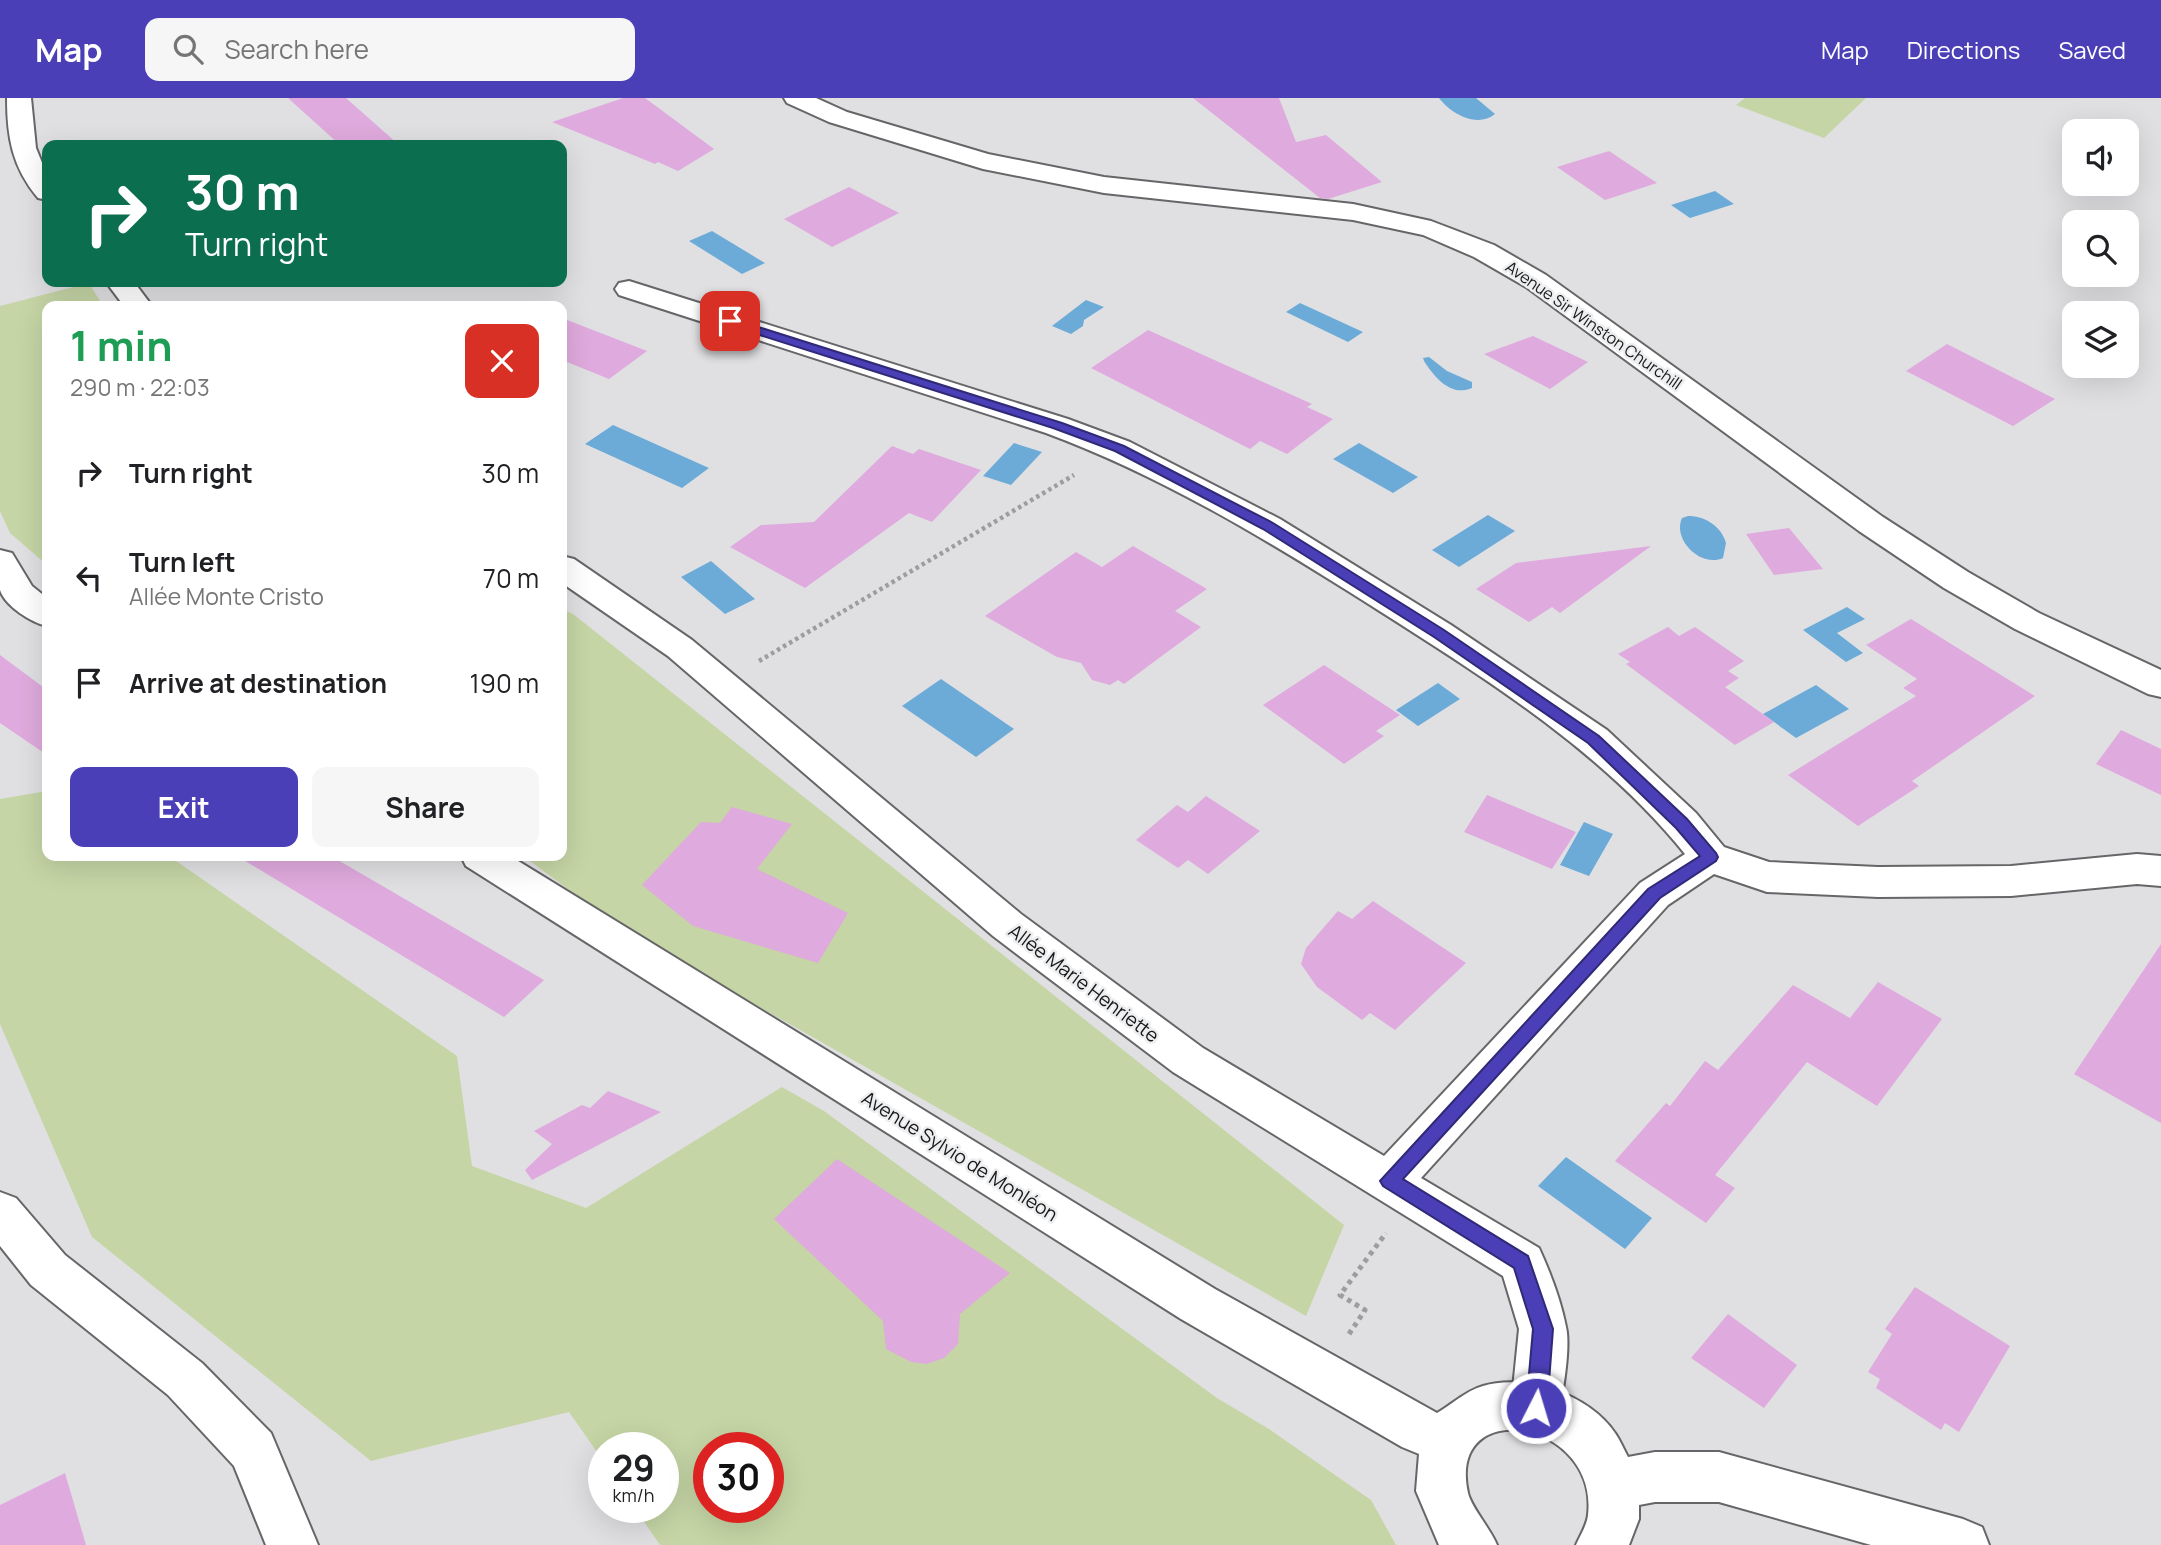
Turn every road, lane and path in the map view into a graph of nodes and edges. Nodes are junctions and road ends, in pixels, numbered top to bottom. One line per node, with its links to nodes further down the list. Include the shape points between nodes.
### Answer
1 (19, 98): 3 (street, via 21,147)
2 (796, 98): 10 (street, Avenue Sir Winston Churchill, via 838,117 983,161 1104,185 1353,212 1431,229 1484,251 1536,281 1871,524 1956,580 2027,621)
3 (42, 186)
4 (629, 289): 5 (street)
5 (1119, 449): 9 (path); 11 (street, via 1268,526 1439,633 1594,739 1682,823)
6 (0, 561): 8 (street, via 19,593)
7 (567, 570): 9 (street, Allée Marie Henriette, via 680,648)
8 (42, 611)
9 (722, 683): 14 (street, Allée Marie Henriette, via 1007,925 1188,1060)
10 (2161, 685)
11 (1710, 857): 13 (street, via 1767,877 1878,882 2011,881 2137,869); 14 (street, via 1654,894)
12 (488, 861): 19 (street, Avenue Sylvio de Monléon, via 1198,1304 1420,1430)
13 (2161, 871)
14 (1390, 1181): 18 (street, Allée Marie Henriette, via 1522,1262 1543,1329)
15 (0, 1212): 21 (street, via 48,1270 185,1380 253,1450)
16 (1367, 1259): 17 (path, via 1340,1295 1365,1310)
17 (1345, 1339)
18 (1536, 1408): 19 (street, via 1510,1405 1484,1410 1463,1423); 20 (street, via 1563,1418 1586,1436 1604,1459)
19 (1448, 1441): 22 (street, via 1439,1475 1448,1512)
20 (1614, 1485): 23 (street, via 1614,1517); 24 (street, via 1655,1477 1719,1477)
21 (292, 1545)
22 (1471, 1545)
23 (1602, 1545)
24 (1964, 1545)

